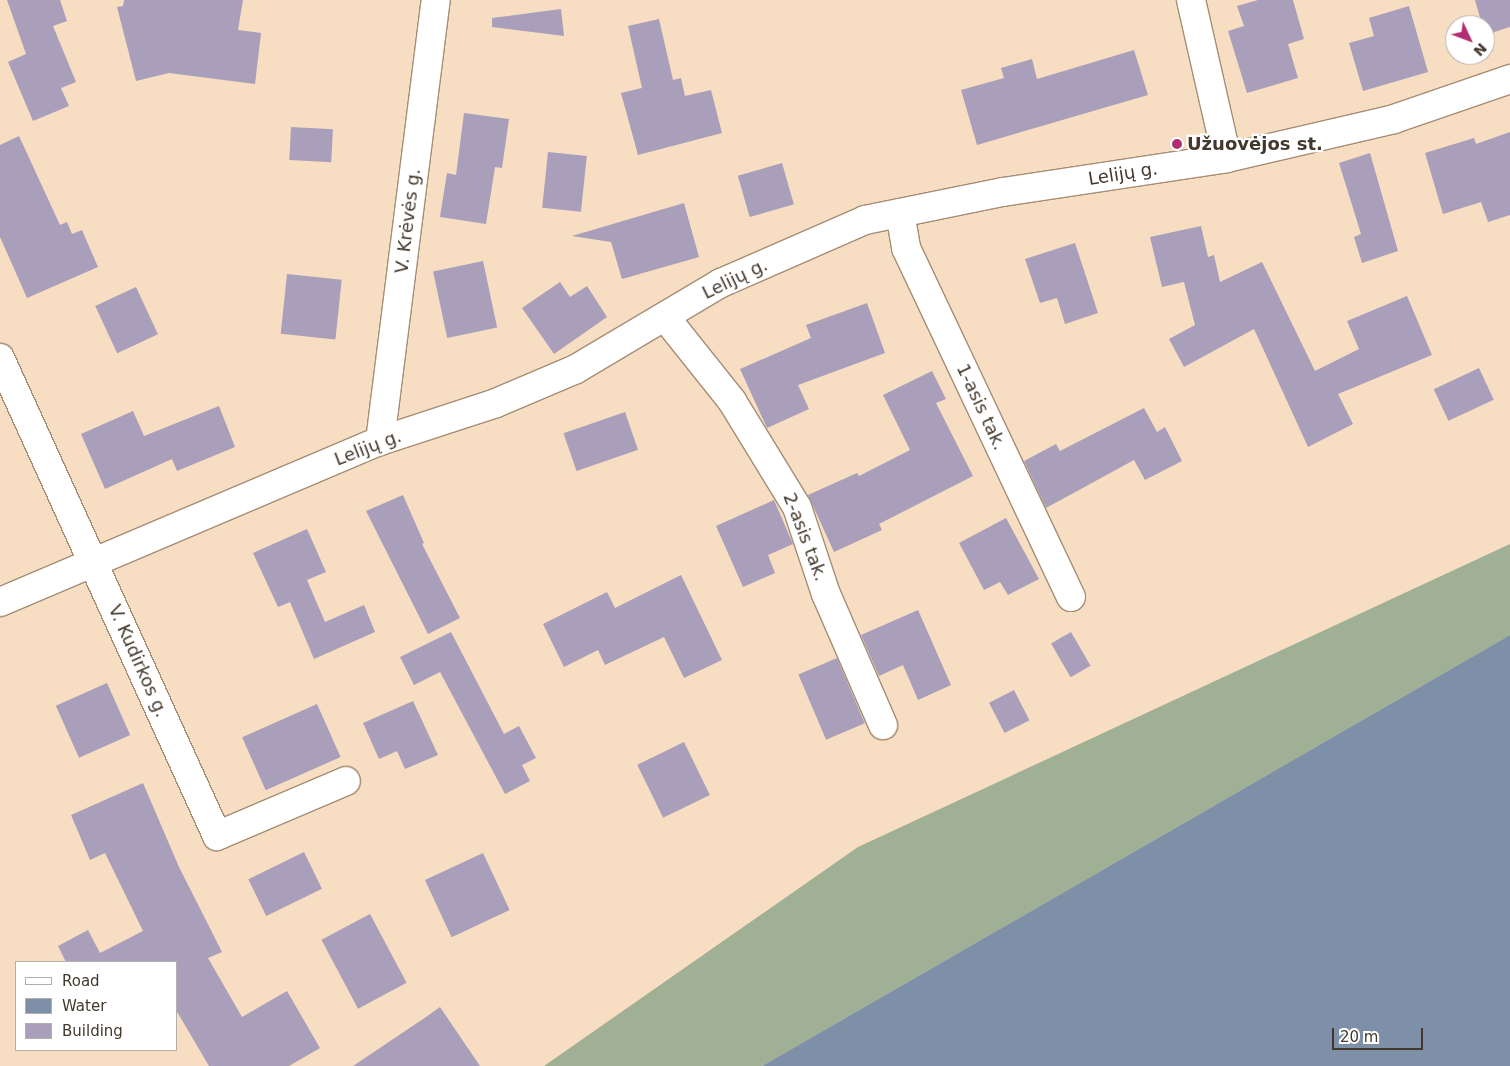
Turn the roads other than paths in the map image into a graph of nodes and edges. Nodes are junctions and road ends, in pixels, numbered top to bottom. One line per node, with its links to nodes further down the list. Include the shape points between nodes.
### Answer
1 (436, 0): 8 (street, V. Krėvės g.)
2 (1191, 0): 4 (street)
3 (1510, 80): 4 (street, Lelijų g., via 1394,119)
4 (1227, 158): 5 (street, Lelijų g., via 1003,192)
5 (900, 213): 6 (street, Lelijų g., via 856,224 721,284); 10 (street, 1-asis tak., via 906,248)
6 (665, 317): 8 (street, Lelijų g., via 576,369 496,403); 12 (street, 2-asis tak., via 732,401 797,507 826,594)
7 (0, 358): 9 (street, V. Kudirkos g.)
8 (380, 441): 9 (street, Lelijų g.)
9 (94, 564): 11 (street, Lelijų g.); 13 (street, V. Kudirkos g., via 217,836)
10 (1071, 597)
11 (0, 602)
12 (883, 725)
13 (346, 781)

